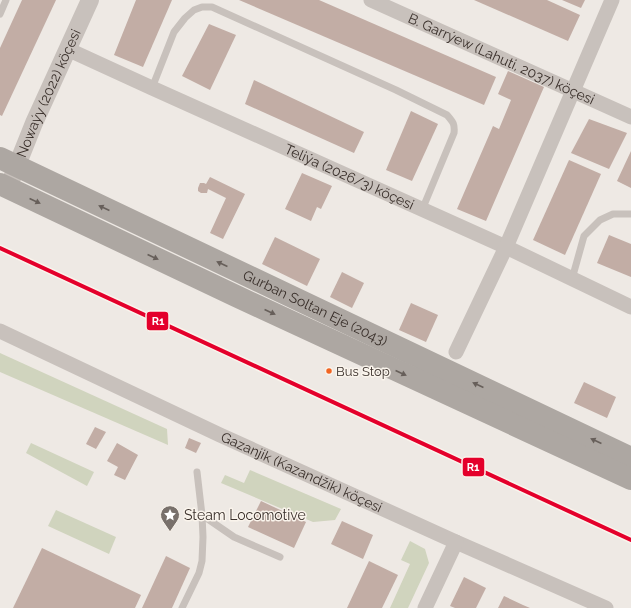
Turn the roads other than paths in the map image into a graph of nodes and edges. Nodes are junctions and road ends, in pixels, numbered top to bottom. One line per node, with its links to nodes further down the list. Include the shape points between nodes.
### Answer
1 (6, 0): 5 (lane)
2 (90, 0): 6 (street, Nowaýy (2022) köçesi)
3 (371, 0): 8 (street, B. Garrýew (Lahuti, 2037) köçesi)
4 (612, 0): 8 (street)
5 (0, 14)
6 (67, 49): 7 (street, Teliýa (2026/3) köçesi); 10 (street, Nowaýy (2022) köçesi, via 34,123)
7 (152, 88): 12 (street, Teliýa (2026/3) köçesi); 12 (lane, via 174,32 184,18 202,7 219,10 448,115 453,122 454,133)
8 (573, 91): 9 (street, B. Garrýew (Lahuti, 2037) köçesi); 14 (street)
9 (631, 117)
10 (9, 163): 11 (street, Nowaýy (2022) köçesi); 19 (highway, Gurban Soltan Eje (2043), one-way to 10)
11 (4, 186): 21 (highway, Gurban Soltan Eje (2043), one-way to 21)
12 (422, 210): 14 (street, Teliýa (2026/3) köçesi)
13 (631, 214): 15 (lane, via 613,214 600,220 584,236)
14 (506, 247): 15 (street, Teliýa (2026/3) köçesi); 18 (street)
15 (572, 279): 16 (street, Teliýa (2026/3) köçesi)
16 (631, 307)
17 (0, 331): 23 (street, Gazanjik (Kazandžik) köçesi)
18 (456, 352)
19 (631, 458)
20 (197, 472): 22 (lane)
21 (631, 479)
22 (202, 515): 24 (lane, via 234,537); 25 (lane, via 202,562)
23 (456, 542): 26 (street); 27 (street, Gazanjik (Kazandžik) köçesi)
24 (280, 557)
25 (182, 608)
26 (425, 608)
27 (606, 608)

